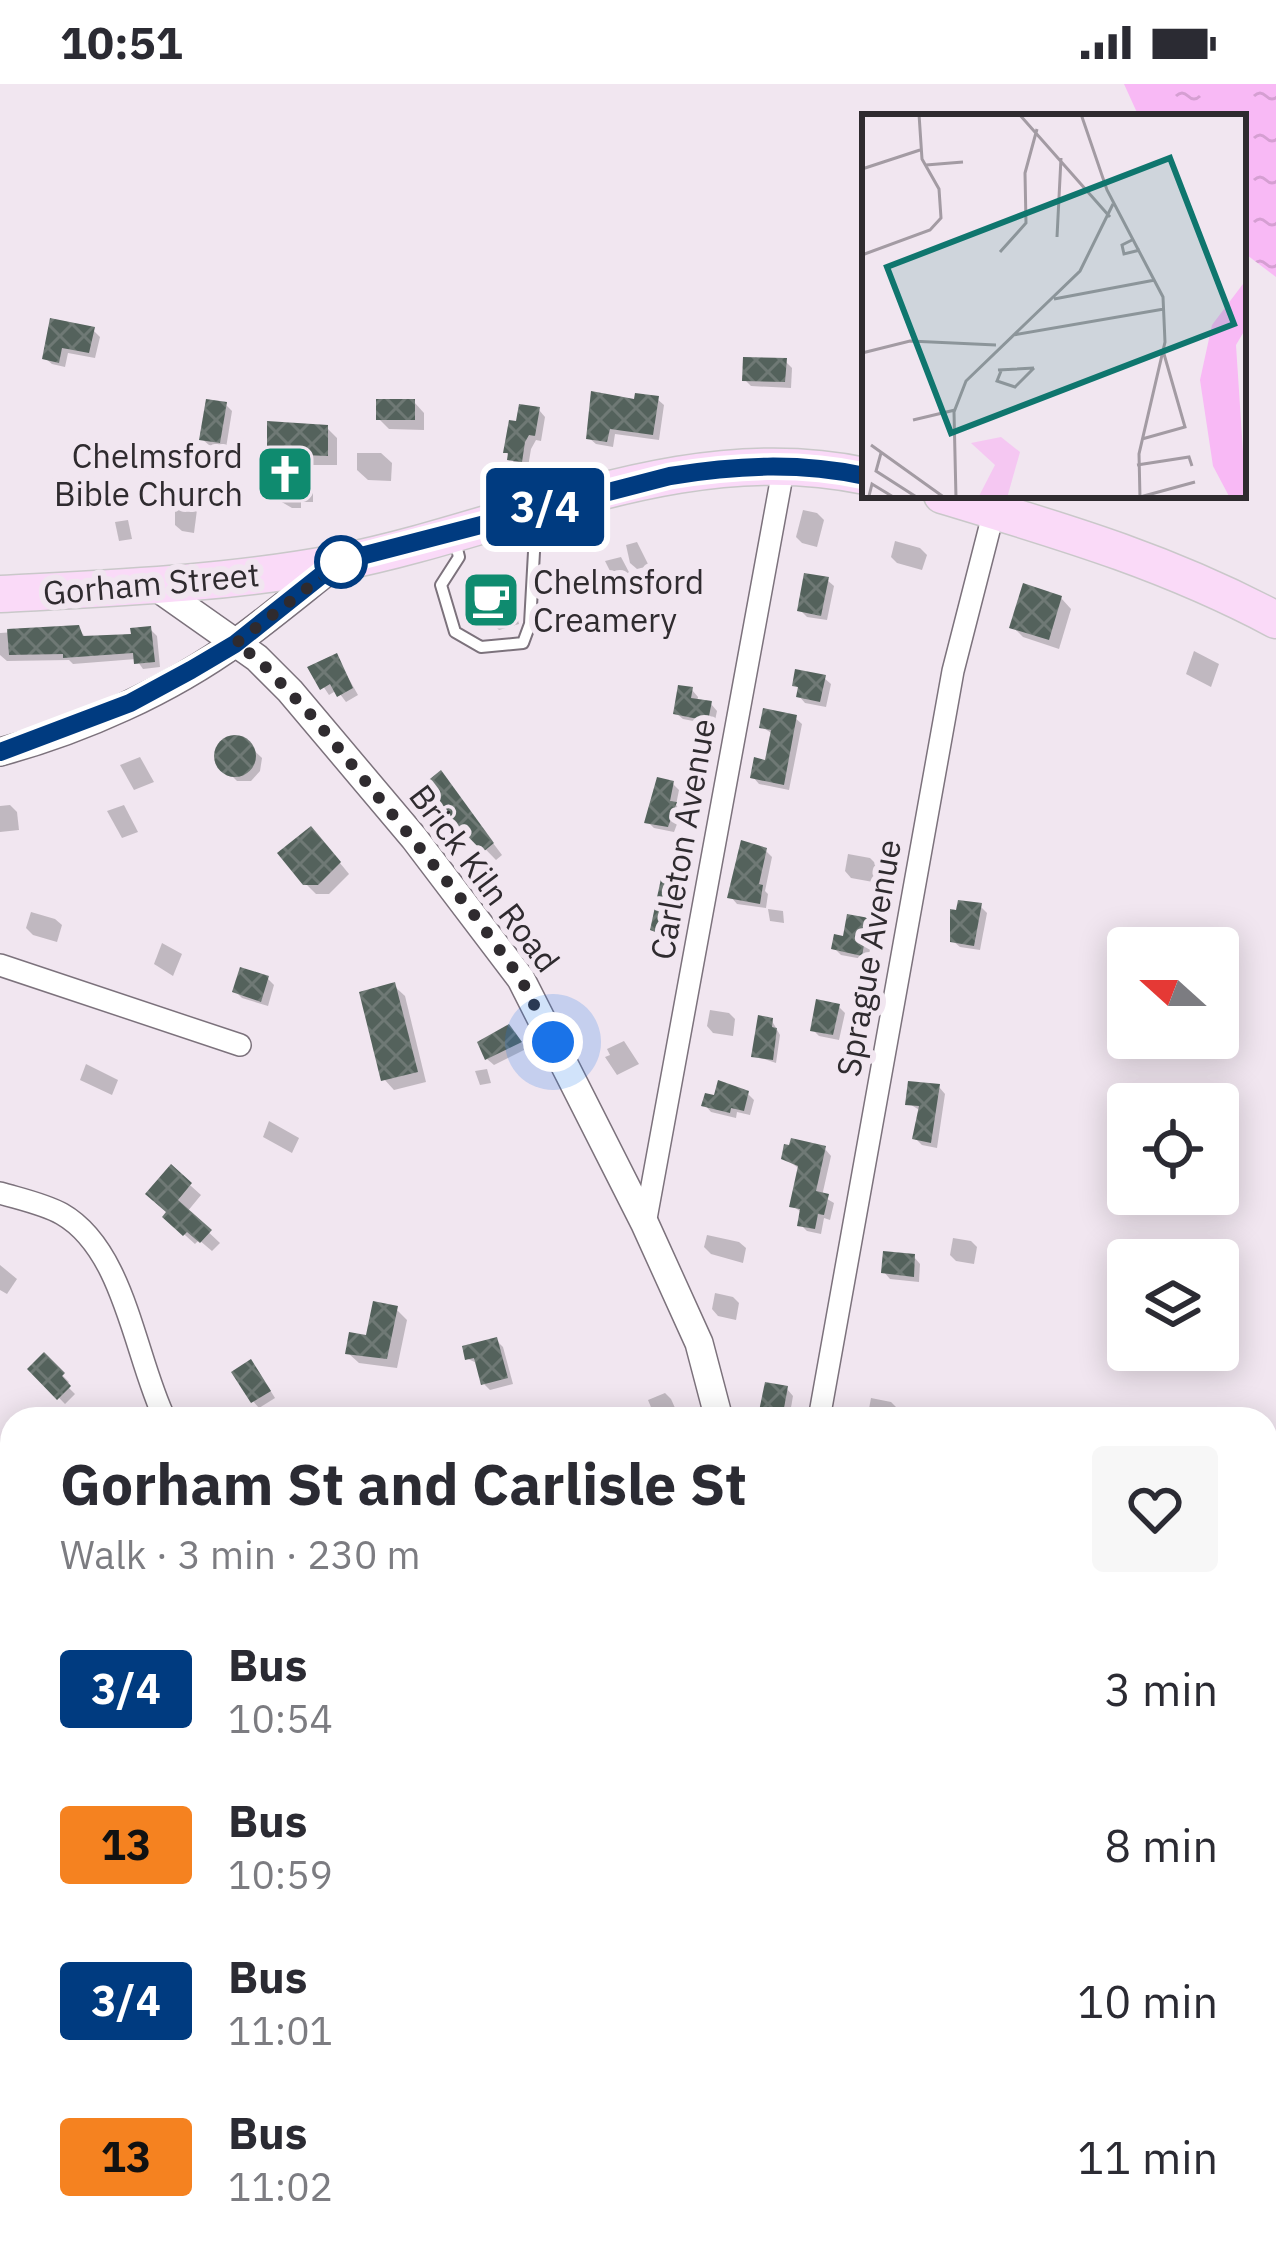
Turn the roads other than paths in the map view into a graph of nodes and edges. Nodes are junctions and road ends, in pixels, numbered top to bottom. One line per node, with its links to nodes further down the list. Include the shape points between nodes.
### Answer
1 (784, 465): 2 (main road, Gorham Street); 4 (main road, Gorham Street, via 670,476); 16 (street, Carleton Avenue)
2 (862, 476)
3 (952, 498): 5 (main road)
4 (536, 510): 6 (main road, Gorham Street); 6 (lane, via 523,643 481,647 455,632 441,585 459,557)
5 (994, 511): 10 (main road, via 1137,554); 19 (street, Sprague Avenue, via 953,671)
6 (452, 532): 7 (main road, Gorham Street)
7 (338, 562): 8 (main road, Gorham Street); 11 (street)
8 (152, 584): 9 (main road, Gorham Street); 11 (street, Brick Kiln Road)
9 (0, 594)
10 (1276, 620)
11 (235, 644): 12 (street, via 130,703); 16 (street, Brick Kiln Road, via 313,717 521,979)
12 (0, 752)
13 (0, 965): 14 (street)
14 (240, 1045)
15 (0, 1193): 17 (street, via 63,1215 96,1245)
16 (645, 1224): 18 (street, Brick Kiln Road, via 699,1343)
17 (159, 1407)
18 (716, 1407)
19 (821, 1407)

